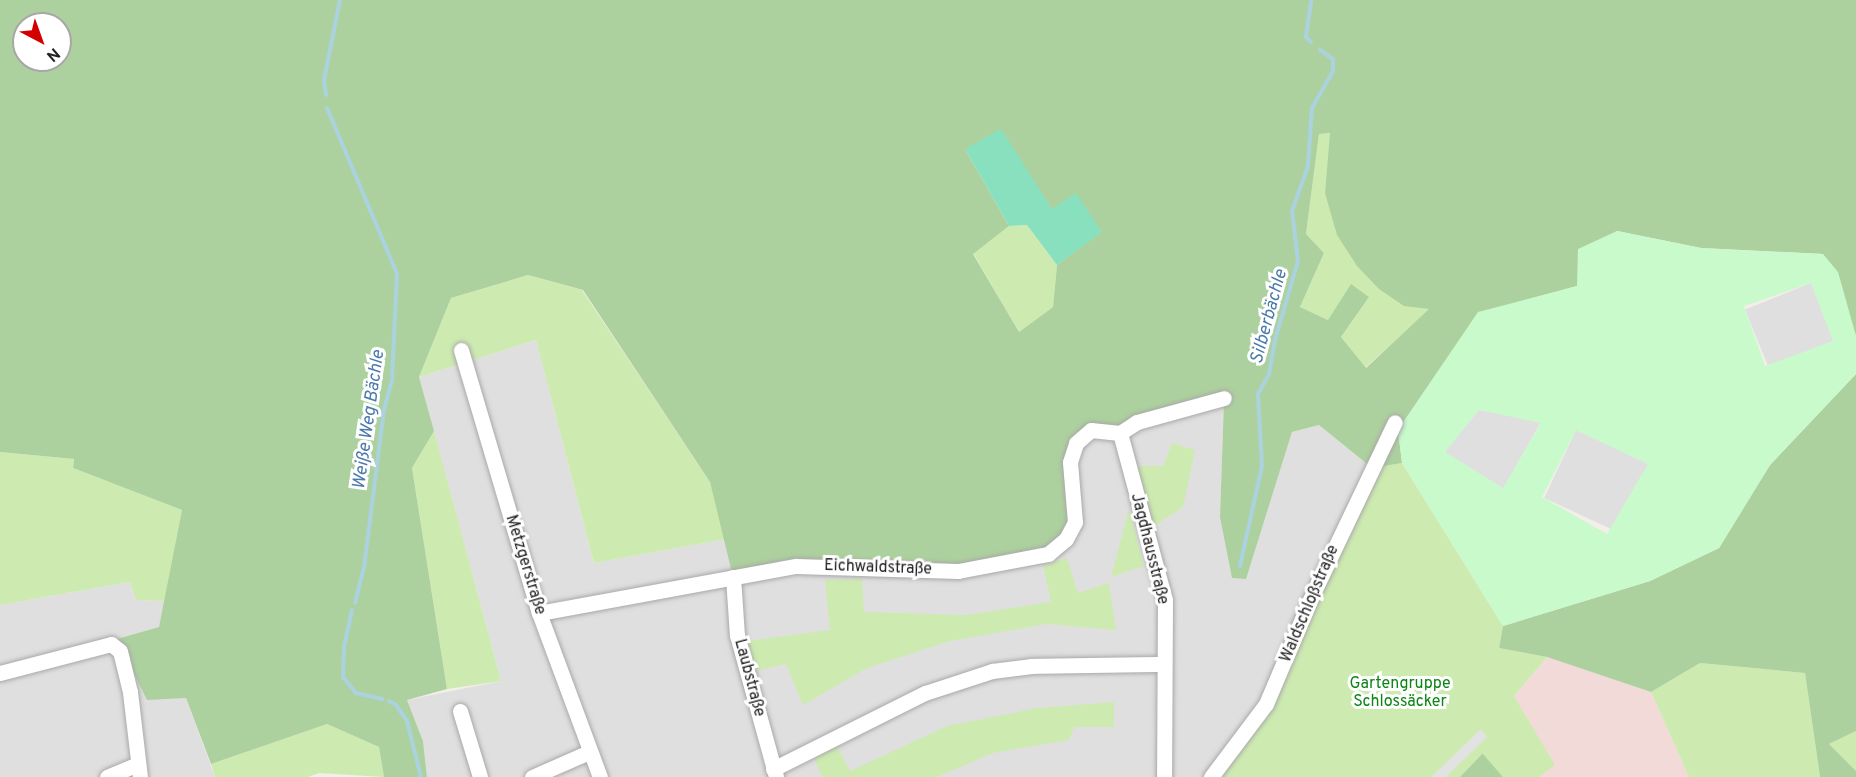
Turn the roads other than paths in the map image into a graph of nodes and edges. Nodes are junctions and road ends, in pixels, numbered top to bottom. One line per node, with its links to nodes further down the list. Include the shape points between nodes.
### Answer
1 (461, 350): 6 (street, Metzgerstraße)
2 (1224, 398): 4 (street, via 1137,422)
3 (1395, 422): 18 (street, Waldschloßstraße, via 1318,582 1266,704)
4 (1120, 433): 5 (street, Eichwaldstraße, via 1091,430 1076,443 1070,462 1075,522 1066,539 1048,554 958,571 796,566); 7 (street, Jagdhausstraße, via 1165,600)
5 (733, 577): 6 (street, Eichwaldstraße); 12 (street, Laubstraße, via 737,635)
6 (539, 613): 10 (street, Metzgerstraße)
7 (1164, 664): 12 (street, via 1032,666 992,671 925,693); 17 (street, Jagdhausstraße)
8 (0, 673): 11 (street, via 111,644 120,651 130,692)
9 (460, 711): 14 (street)
10 (589, 752): 15 (street); 16 (street, Metzgerstraße)
11 (138, 770): 13 (street)
12 (775, 773)
13 (107, 777)
14 (480, 777)
15 (532, 777)
16 (600, 777)
17 (1164, 777)
18 (1211, 777)

